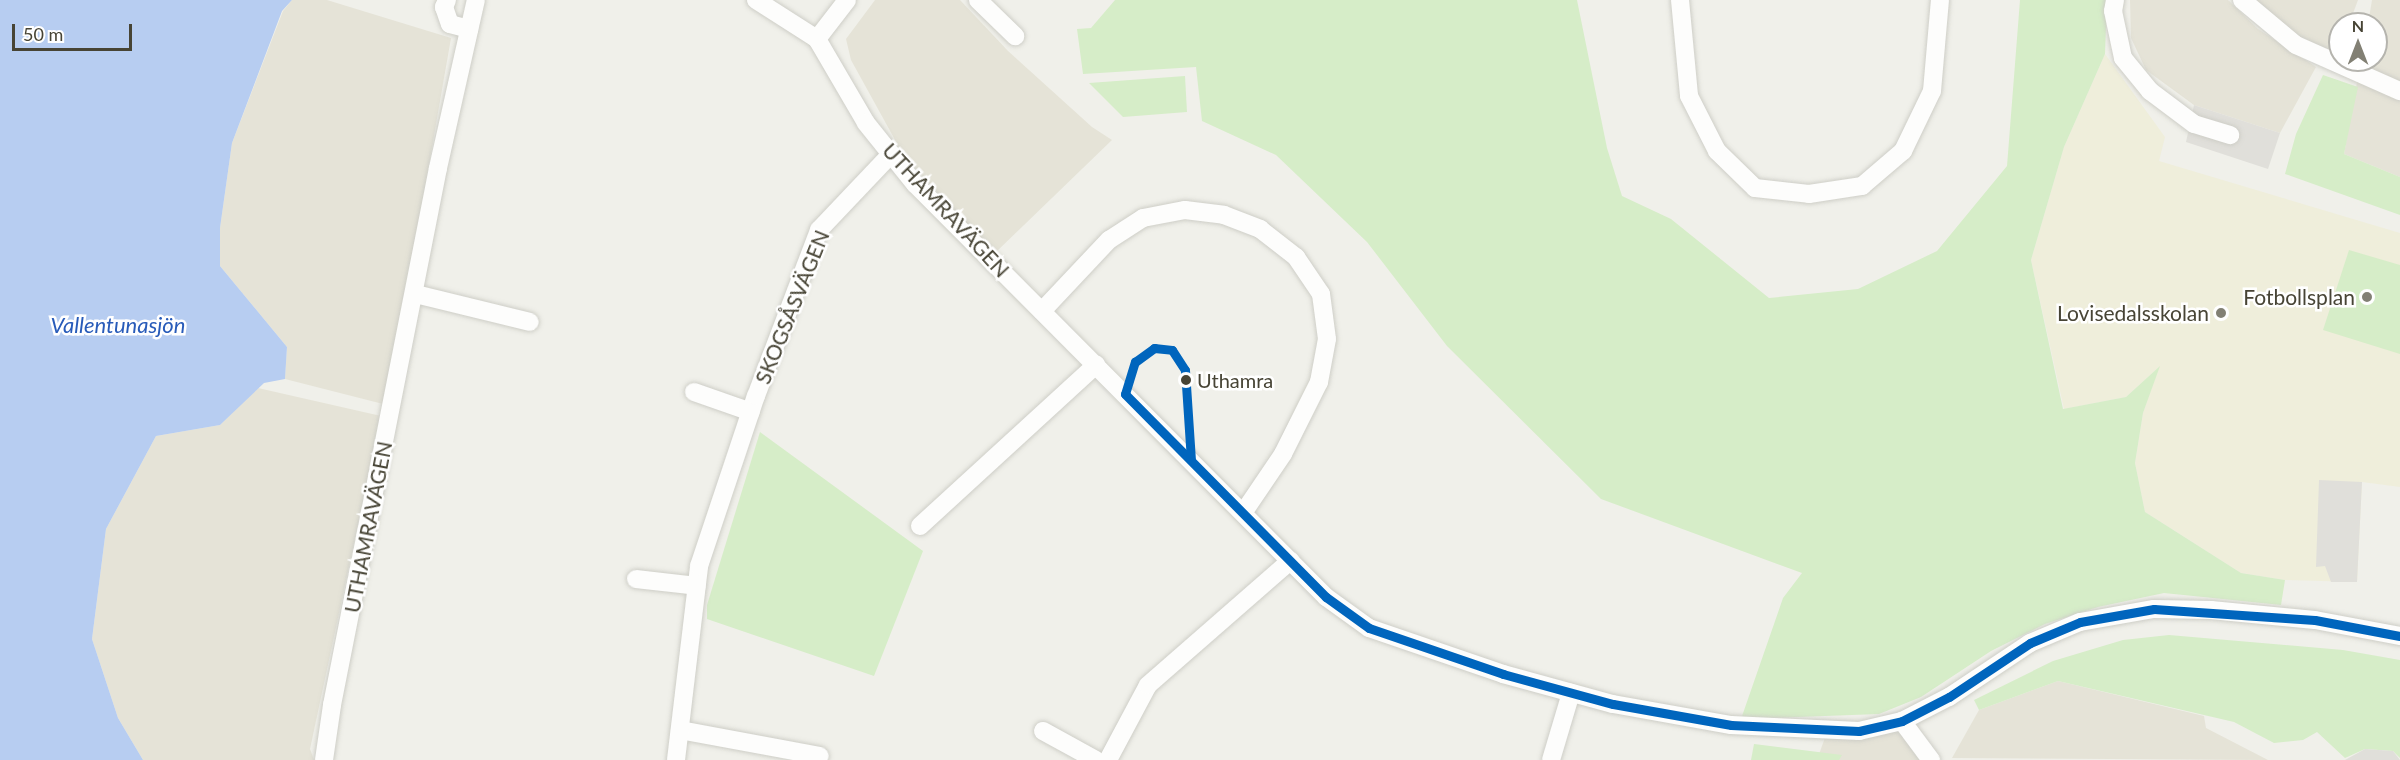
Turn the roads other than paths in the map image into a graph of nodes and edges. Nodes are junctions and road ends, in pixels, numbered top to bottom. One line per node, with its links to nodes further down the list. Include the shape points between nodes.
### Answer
1 (447, 0): 10 (street, via 444,7 450,24)
2 (476, 0): 10 (street, UTHAMRAVÄGEN)
3 (756, 0): 12 (street, UTHAMRAVÄGEN)
4 (847, 0): 12 (street)
5 (978, 0): 11 (street)
6 (1680, 0): 7 (street, via 1689,96 1717,151 1755,188 1809,194 1862,186 1903,151 1932,91)
7 (1940, 0)
8 (2115, 0): 14 (street, via 2113,11 2123,58 2150,91 2194,124)
9 (2242, 0): 13 (street, via 2296,45)
10 (470, 29): 16 (street, UTHAMRAVÄGEN)
11 (1015, 36)
12 (817, 39): 15 (street, UTHAMRAVÄGEN, via 866,123)
13 (2400, 91)
14 (2230, 135)
15 (891, 154): 17 (street, UTHAMRAVÄGEN, via 915,184); 21 (street, SKOGSÅSVÄGEN, via 819,230)
16 (415, 294): 18 (street); 35 (street, UTHAMRAVÄGEN)
17 (1042, 311): 19 (street, UTHAMRAVÄGEN); 22 (street, via 1109,240 1143,218 1185,210 1224,215 1260,229 1296,257 1321,294 1327,339 1319,382 1283,454)
18 (530, 322)
19 (1096, 365): 22 (street, UTHAMRAVÄGEN); 23 (street)
20 (694, 392): 21 (street, SKOGSÅSVÄGEN)
21 (751, 412): 26 (street, SKOGSÅSVÄGEN, via 699,566)
22 (1243, 513): 24 (street, UTHAMRAVÄGEN)
23 (920, 526)
24 (1290, 561): 29 (street, UTHAMRAVÄGEN, via 1326,597 1369,628); 38 (street, via 1148,685)
25 (636, 579): 26 (street)
26 (697, 586): 31 (street, SKOGSÅSVÄGEN)
27 (2391, 630): 28 (street, UTHAMRAVÄGEN); 30 (street, UTHAMRAVÄGEN, via 2211,610 2154,609 2080,622 2030,643 1949,697)
28 (2400, 636)
29 (1571, 693): 30 (street, UTHAMRAVÄGEN, via 1731,725 1859,731); 39 (street)
30 (1902, 721): 34 (street)
31 (680, 730): 33 (street); 36 (street, SKOGSÅSVÄGEN)
32 (1043, 731): 37 (street)
33 (820, 756)
34 (1923, 756)
35 (324, 760)
36 (675, 760)
37 (1096, 760)
38 (1108, 760)
39 (1551, 760)

